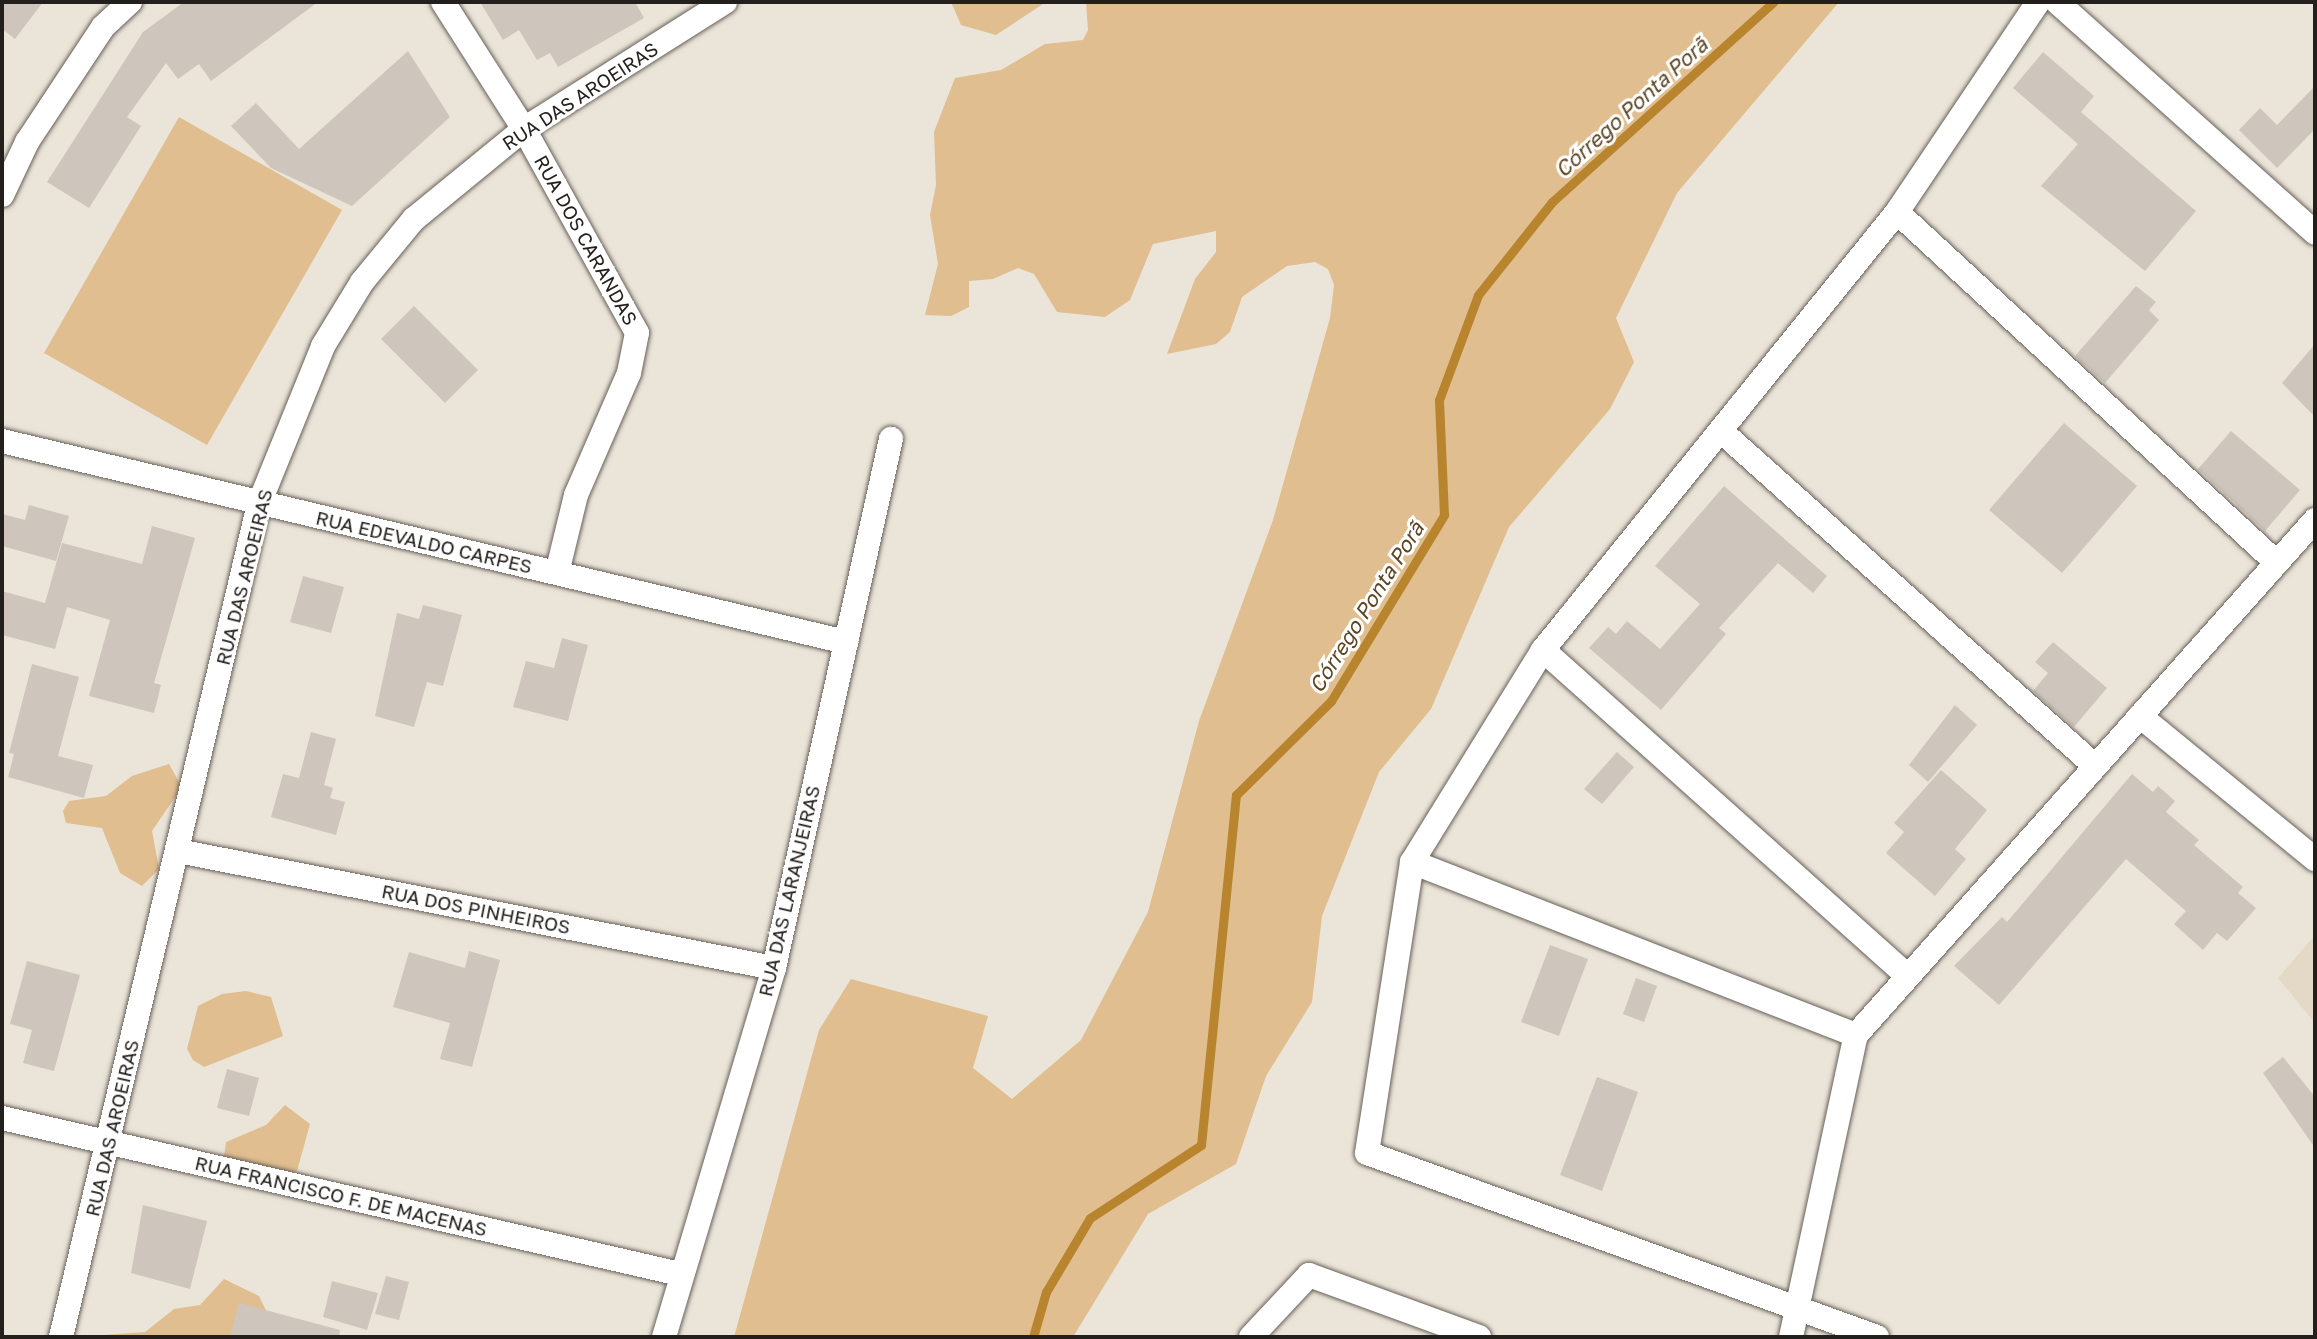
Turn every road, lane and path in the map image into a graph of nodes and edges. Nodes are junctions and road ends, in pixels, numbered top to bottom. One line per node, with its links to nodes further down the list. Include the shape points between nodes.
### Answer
1 (130, 2): 7 (street, via 103,27 27,142)
2 (443, 2): 6 (street, RUA DOS CARANDAS)
3 (725, 2): 6 (street, RUA DAS AROEIRAS)
4 (2038, 2): 8 (street)
5 (2057, 2): 9 (street)
6 (524, 129): 13 (street, RUA DAS AROEIRAS, via 414,219 362,282 323,346); 16 (street, RUA DOS CARANDAS, via 637,333 629,373 576,495)
7 (2, 194)
8 (1897, 212): 10 (street); 15 (street)
9 (2315, 233)
10 (1721, 431): 18 (street); 20 (street)
11 (891, 439): 17 (street, RUA DAS LARANJEIRAS)
12 (2, 441): 13 (street, RUA EDEVALDO CARPES)
13 (259, 504): 16 (street, RUA EDEVALDO CARPES); 21 (street, RUA DAS AROEIRAS)
14 (2315, 520): 15 (street)
15 (2277, 563): 19 (street)
16 (557, 573): 17 (street, RUA EDEVALDO CARPES)
17 (846, 642): 24 (street, RUA DAS LARANJEIRAS)
18 (1544, 650): 23 (street); 25 (street)
19 (2140, 716): 20 (street); 22 (street)
20 (2095, 766): 25 (street)
21 (178, 851): 24 (street, RUA DOS PINHEIROS); 28 (street, RUA DAS AROEIRAS)
22 (2315, 859)
23 (1412, 862): 26 (street); 30 (street, via 1367,1153)
24 (774, 968): 29 (street, RUA DAS LARANJEIRAS)
25 (1908, 976): 26 (street)
26 (1856, 1035): 30 (street)
27 (2, 1118): 28 (street, RUA FRANCISCO F. DE MACENAS)
28 (110, 1142): 29 (street, RUA FRANCISCO F. DE MACENAS); 31 (street, RUA DAS AROEIRAS)
29 (680, 1274): 32 (street, RUA DAS LARANJEIRAS)
30 (1800, 1308): 35 (street); 36 (street)
31 (61, 1337)
32 (664, 1337)
33 (1251, 1337): 34 (street, via 1309,1275)
34 (1479, 1337)
35 (1791, 1337)
36 (1877, 1337)

